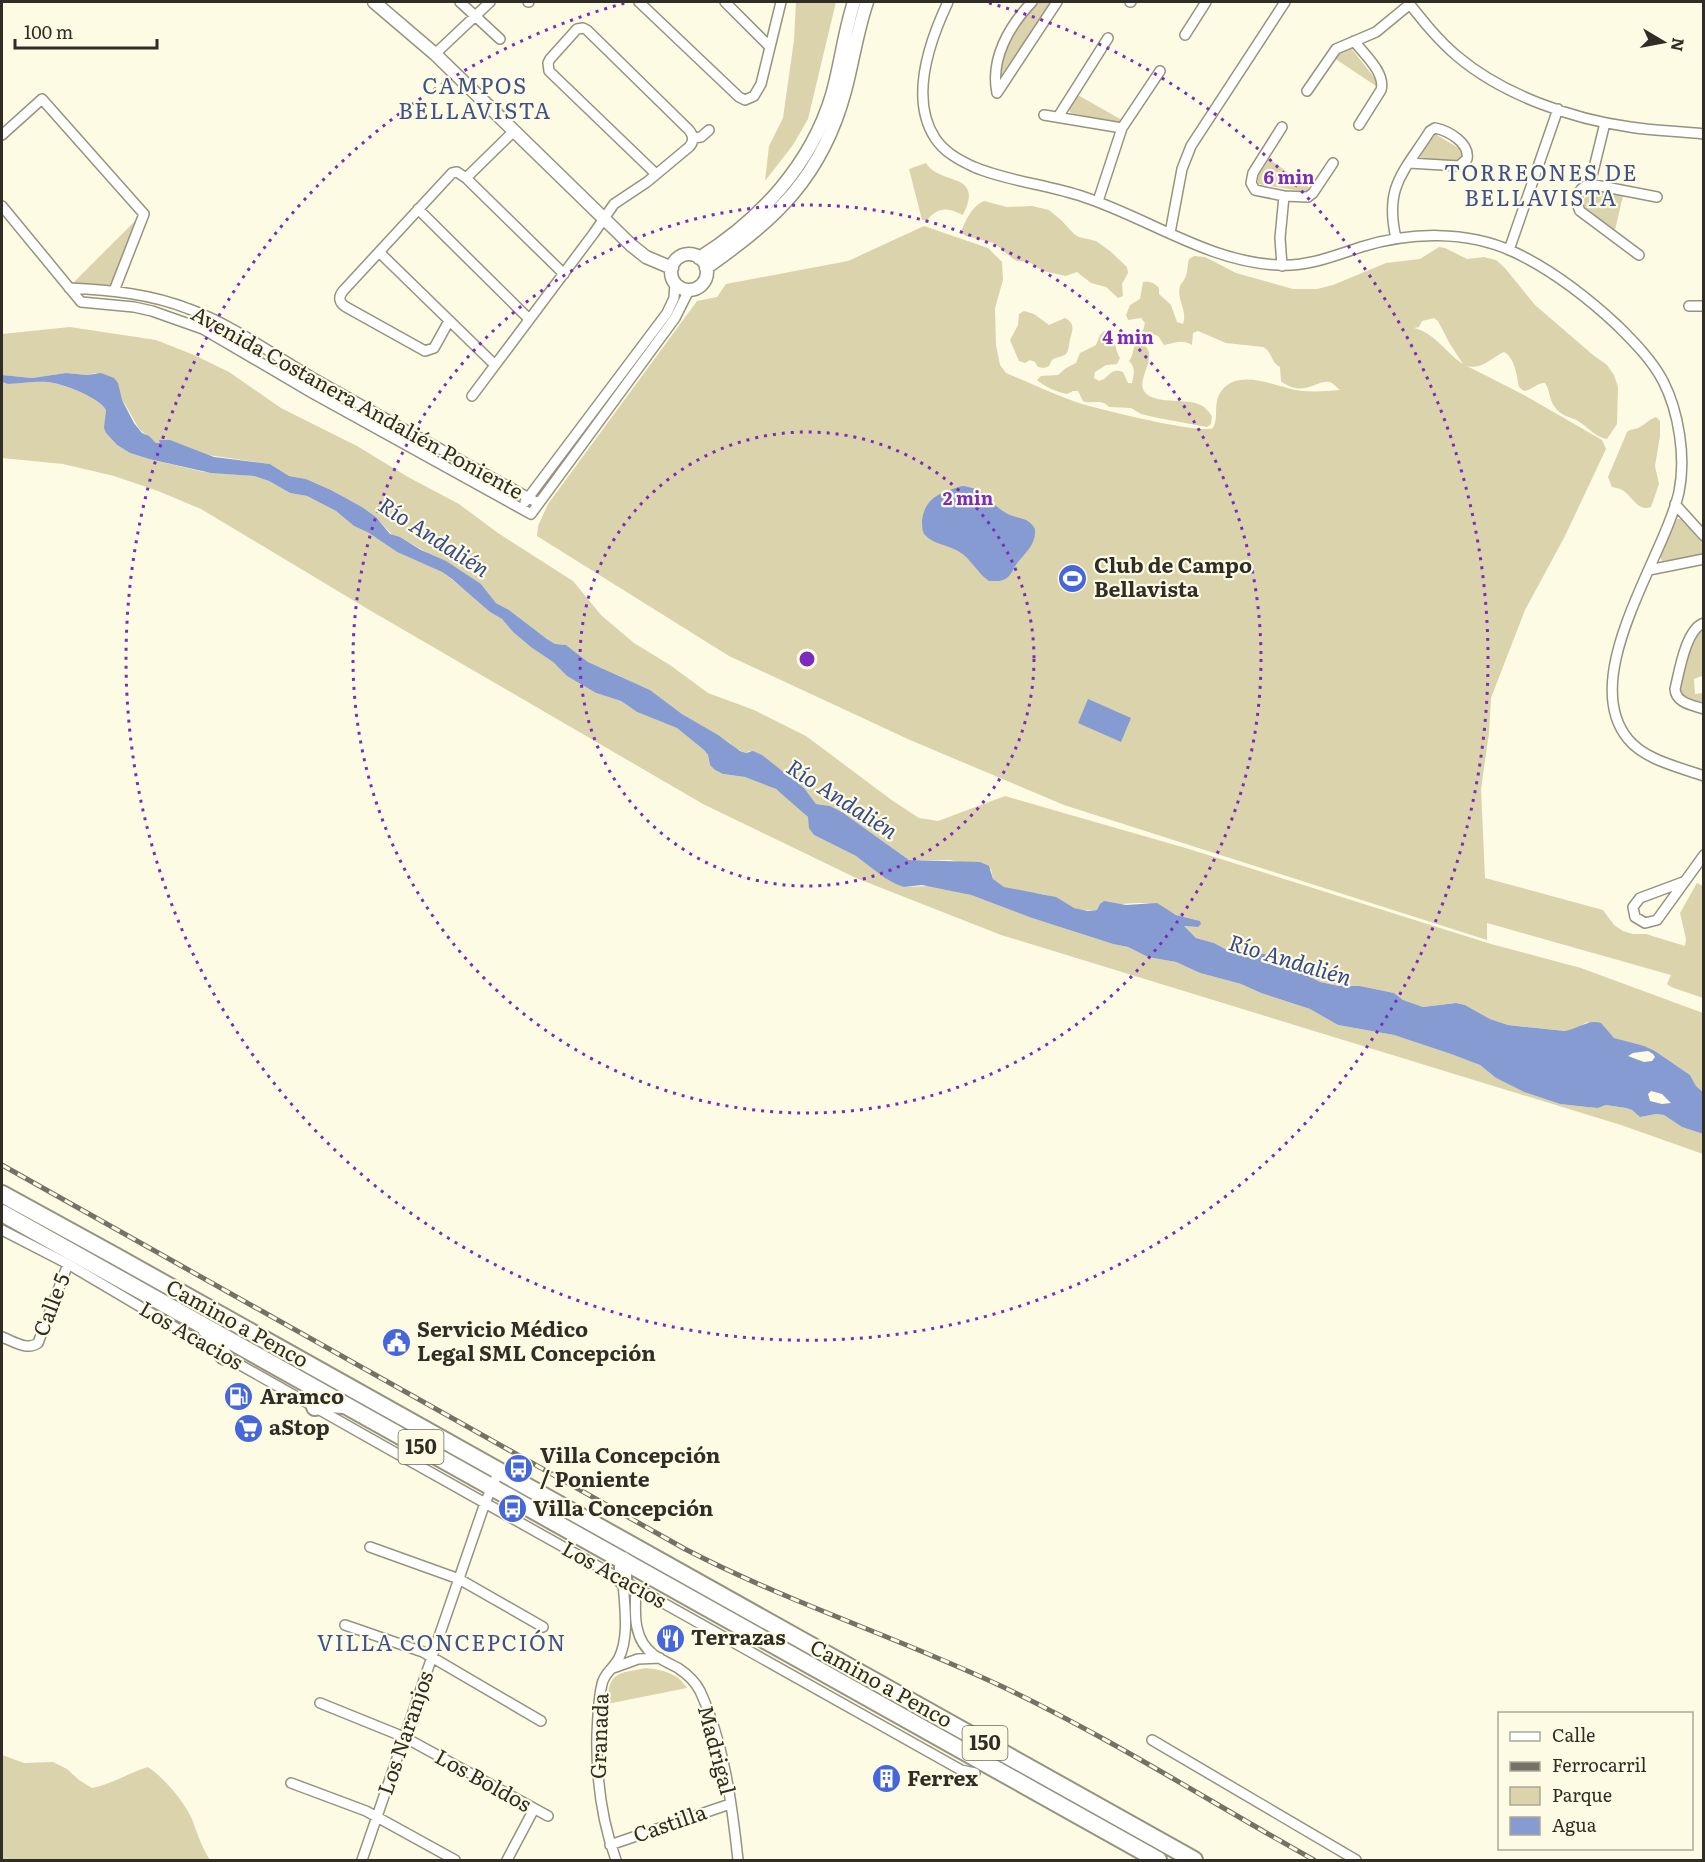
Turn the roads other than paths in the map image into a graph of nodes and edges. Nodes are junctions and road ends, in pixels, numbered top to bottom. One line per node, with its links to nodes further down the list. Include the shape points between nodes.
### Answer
1 (374, 2): 21 (street)
2 (460, 2): 15 (street)
3 (490, 2): 15 (street)
4 (639, 2): 20 (street, via 741,99 748,100 756,94)
5 (726, 2): 20 (street)
6 (781, 2): 20 (street)
7 (854, 2): 52 (street, via 832,94 806,153 756,216)
8 (867, 2): 52 (street, via 845,93 816,160 797,189 768,221)
9 (948, 2): 43 (street, via 934,34 923,87 926,116 936,140 953,156 984,171)
10 (1032, 2): 11 (street, via 1016,20 1002,46 996,72 997,93)
11 (1057, 2)
12 (1206, 2): 16 (street)
13 (1285, 2): 47 (street, via 1191,146 1182,169)
14 (1409, 3): 19 (street, via 1384,26); 24 (street, via 1436,36 1471,68 1507,89)
15 (475, 15): 18 (street); 21 (street)
16 (1185, 35)
17 (1108, 38): 26 (street)
18 (500, 39)
19 (1354, 41): 23 (street, via 1331,53); 28 (street, via 1383,84)
20 (770, 46)
21 (435, 54): 32 (street)
22 (1160, 71): 30 (street)
23 (1307, 91)
24 (1558, 109): 27 (street); 49 (street)
25 (1044, 115): 26 (street)
26 (1058, 117): 30 (street)
27 (1605, 123): 33 (street); 40 (street)
28 (1359, 125)
29 (1282, 127): 41 (street, via 1251,180 1258,192)
30 (1122, 128): 43 (street)
31 (709, 130): 35 (street)
32 (514, 131): 39 (street); 46 (street)
33 (1704, 134)
34 (2, 135): 59 (street, via 42,99 144,214)
35 (693, 138): 38 (street, via 689,147); 38 (street, via 587,30 574,31 550,59 549,71)
36 (1333, 163): 41 (street, via 1310,196)
37 (1409, 163): 37 (street, via 1435,128 1461,142 1468,151 1467,159 1459,166); 48 (street, via 1392,198)
38 (656, 174): 46 (street, via 621,198)
39 (466, 178): 45 (street, via 457,172 450,174); 55 (street)
40 (1590, 184): 42 (street); 51 (street, via 1578,195 1580,211)
41 (1284, 196): 53 (street)
42 (1657, 197)
43 (1098, 201): 47 (street)
44 (2, 206): 57 (street)
45 (418, 209): 50 (street); 62 (street)
46 (603, 218): 54 (street, via 642,254); 55 (street)
47 (1170, 232): 53 (street, via 1231,256)
48 (1396, 238): 49 (street, via 1440,236); 53 (street, via 1320,261)
49 (1509, 250): 68 (street, via 1550,272 1595,306 1658,371 1670,396 1680,442 1681,477)
50 (379, 252): 63 (street); 63 (street, via 341,294 343,306 428,351 434,348)
51 (1639, 255)
52 (703, 263): 54 (street, via 691,255 683,256); 58 (street, via 703,284)
53 (1282, 266)
54 (672, 268): 56 (street)
55 (564, 274): 62 (street)
56 (675, 284): 58 (street); 66 (street, via 667,313)
57 (69, 288): 59 (street, Avenida Costanera Andalién Poniente); 69 (street, Avenida Costanera Andalién Poniente, via 81,302 134,307 204,329)
58 (689, 290): 67 (street, via 675,318)
59 (114, 291): 66 (street, Avenida Costanera Andalién Poniente, via 165,300 207,316)
60 (1689, 306): 61 (street)
61 (1704, 306)
62 (529, 319): 64 (street)
63 (449, 321): 64 (street)
64 (495, 365): 65 (street)
65 (472, 396)
66 (529, 497): 67 (street, Avenida Costanera Andalién Poniente); 69 (street)
67 (538, 503): 69 (street, Avenida Costanera Andalién Poniente, via 531,514)
68 (1675, 504): 70 (street); 72 (street)
69 (521, 508)
70 (1704, 536)
71 (1704, 559): 72 (street)
72 (1649, 570): 75 (street, via 1618,651 1611,686 1613,710 1623,733 1640,750)
73 (1704, 623): 74 (street, via 1695,627 1689,641 1675,692 1679,700)
74 (1704, 709)
75 (1704, 776)
76 (1704, 855): 77 (street)
77 (1683, 882): 77 (street, via 1657,920 1645,923 1635,917 1633,907 1640,898)
78 (2, 1194): 87 (highway, Camino a Penco / 150)
79 (2, 1213): 82 (highway, Camino a Penco / 150)
80 (2, 1230): 81 (street, Los Acacios)
81 (68, 1264): 83 (street, Calle 5, via 38,1343 27,1347); 84 (street, Los Acacios)
82 (201, 1324): 84 (highway); 86 (highway, Camino a Penco / 150)
83 (2, 1337)
84 (224, 1356): 85 (street, Los Acacios)
85 (315, 1407): 86 (highway); 89 (street, Los Acacios)
86 (350, 1407): 88 (highway, Camino a Penco / 150)
87 (499, 1471): 88 (street, Los Naranjos); 117 (highway, Camino a Penco / 150)
88 (492, 1487): 89 (street, Los Naranjos); 91 (highway, Camino a Penco / 150)
89 (485, 1503): 92 (street, Los Naranjos); 93 (street, Los Acacios)
90 (370, 1547): 92 (street)
91 (623, 1560): 93 (highway); 103 (highway, Camino a Penco / 150)
92 (459, 1579): 95 (street); 96 (street, Los Naranjos)
93 (630, 1584): 97 (street, Madrigal, via 638,1634 646,1648); 98 (street, Granada, via 624,1639 620,1657); 104 (street, Los Acacios, via 961,1770)
94 (345, 1625): 96 (street)
95 (543, 1627)
96 (432, 1657): 100 (street); 101 (street, Los Naranjos)
97 (660, 1658): 98 (street, via 638,1659); 106 (street, Madrigal, via 689,1676 699,1689 720,1750)
98 (612, 1668): 110 (street, Granada, via 600,1690 597,1743 599,1799)
99 (320, 1703): 101 (street, Los Boldos)
100 (541, 1720)
101 (404, 1737): 107 (street, Los Boldos); 109 (street, Los Naranjos)
102 (1152, 1740): 118 (street)
103 (993, 1767): 104 (highway); 116 (highway, Camino a Penco / 150)
104 (975, 1773)
105 (291, 1784): 109 (street)
106 (730, 1804): 110 (street, Castilla); 115 (street, Madrigal)
107 (534, 1809): 108 (street, Los Boldos); 113 (street)
108 (548, 1816)
109 (377, 1817): 111 (street, Los Naranjos); 112 (street)
110 (610, 1845): 114 (street, Granada)
111 (362, 1860)
112 (455, 1860)
113 (507, 1860)
114 (616, 1860)
115 (738, 1860)
116 (1158, 1860)
117 (1194, 1860)
118 (1356, 1860)

